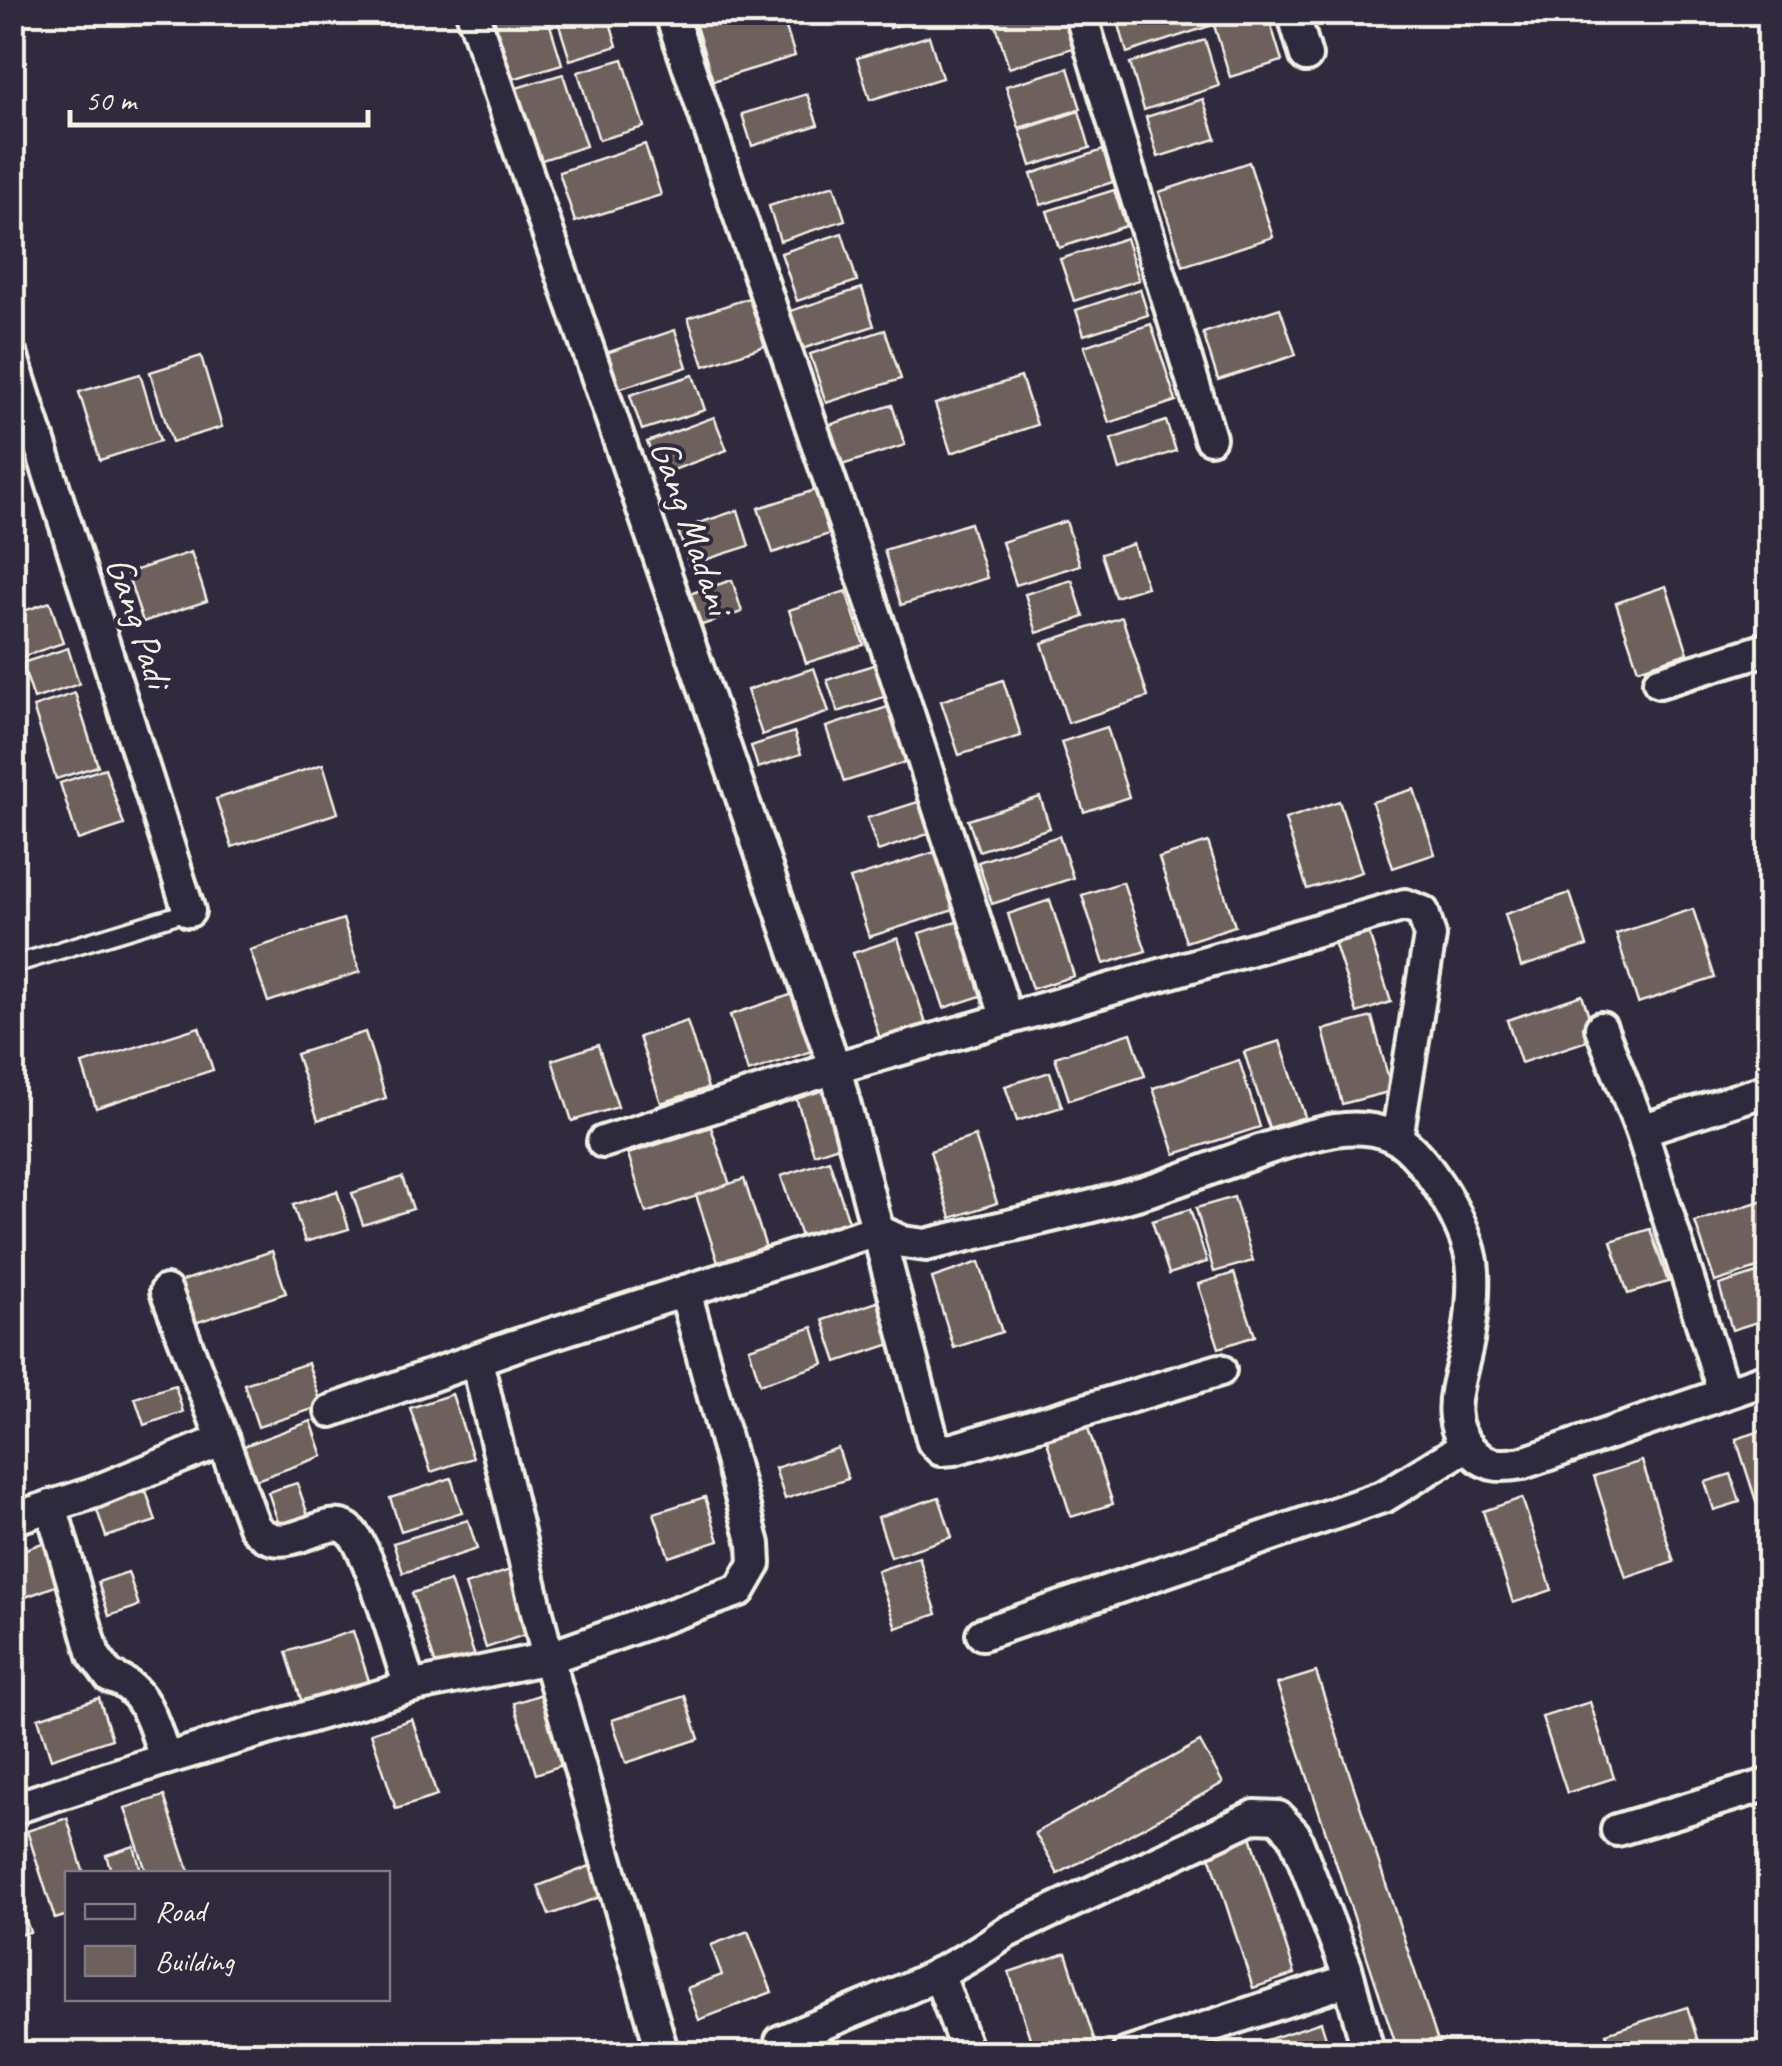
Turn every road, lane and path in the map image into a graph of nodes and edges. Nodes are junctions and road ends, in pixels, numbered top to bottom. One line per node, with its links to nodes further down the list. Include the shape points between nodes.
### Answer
1 (472, 12): 14 (street, Gang Madani)
2 (670, 12): 12 (street)
3 (1080, 12): 7 (street)
4 (1292, 12): 5 (street)
5 (1306, 56)
6 (12, 357): 10 (street, Gang Padi)
7 (1210, 438)
8 (1770, 648): 9 (street)
9 (1660, 682)
10 (190, 912): 11 (lane)
11 (12, 965)
12 (1007, 1019): 14 (street); 17 (street, via 1412,905 1423,912 1430,936)
13 (1601, 1028): 16 (street)
14 (835, 1068): 18 (street); 19 (street, Gang Madani)
15 (1770, 1089): 16 (street)
16 (1641, 1130): 25 (street)
17 (1397, 1138): 19 (street, via 1366,1129 1332,1131 1144,1192 926,1245); 28 (street, via 1456,1212 1474,1268 1453,1412)
18 (603, 1142)
19 (877, 1230): 20 (street); 23 (street, Gang Madani, via 940,1450)
20 (685, 1291): 22 (street); 32 (street, via 755,1564 731,1596)
21 (166, 1292): 27 (street)
22 (477, 1361): 26 (street); 32 (street)
23 (1220, 1370)
24 (1770, 1378): 25 (street)
25 (1724, 1392): 28 (street, via 1523,1463 1492,1466)
26 (331, 1410)
27 (223, 1440): 29 (street); 33 (street, via 260,1534 290,1539 338,1526 353,1535)
28 (1466, 1446): 31 (street, via 1385,1496)
29 (51, 1506): 30 (street); 34 (street, via 94,1654 110,1677 138,1694)
30 (12, 1519)
31 (982, 1634)
32 (548, 1658): 33 (street); 41 (street)
33 (410, 1687): 34 (street)
34 (165, 1760): 36 (street)
35 (1770, 1784): 37 (street)
36 (12, 1809)
37 (1616, 1830)
38 (938, 1973): 39 (street, via 1005,1933 1255,1816 1278,1816 1294,1834); 40 (street); 42 (street)
39 (1349, 1980): 43 (street); 44 (street)
40 (781, 2041)
41 (662, 2054)
42 (968, 2054)
43 (1127, 2054)
44 (1368, 2054)

